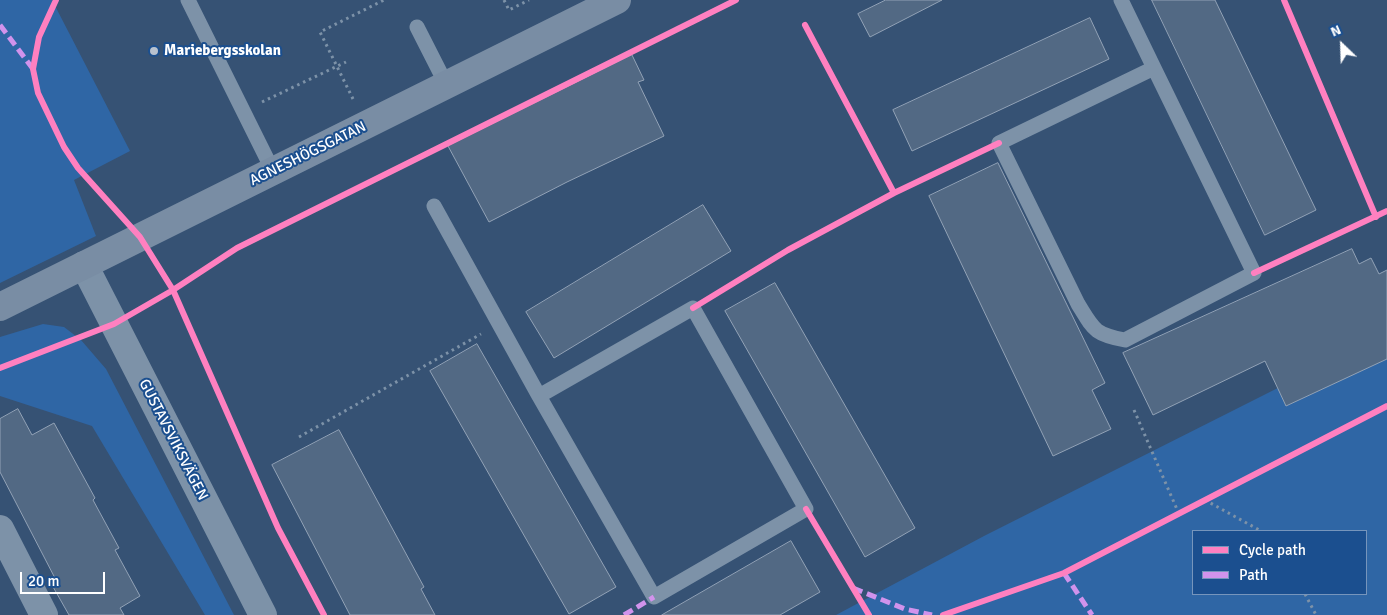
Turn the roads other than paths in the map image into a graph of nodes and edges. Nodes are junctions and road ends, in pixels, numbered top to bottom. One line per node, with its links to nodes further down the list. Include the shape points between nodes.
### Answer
1 (188, 0): 7 (lane)
2 (617, 0): 6 (street, AGNESHÖGSGATAN)
3 (1121, 0): 5 (lane)
4 (417, 27): 6 (lane)
5 (1154, 68): 5 (lane, via 1254,273 1125,340 1102,336 1078,304 999,143)
6 (447, 86): 7 (street, AGNESHÖGSGATAN)
7 (273, 171): 9 (street, AGNESHÖGSGATAN)
8 (434, 206): 11 (lane)
9 (84, 265): 10 (street, AGNESHÖGSGATAN); 14 (street, GUSTAVSVIKSVÄGEN)
10 (0, 307)
11 (539, 396): 11 (lane, via 654,597 806,509 693,308)
12 (0, 529): 13 (street)
13 (44, 615)
14 (263, 615)

